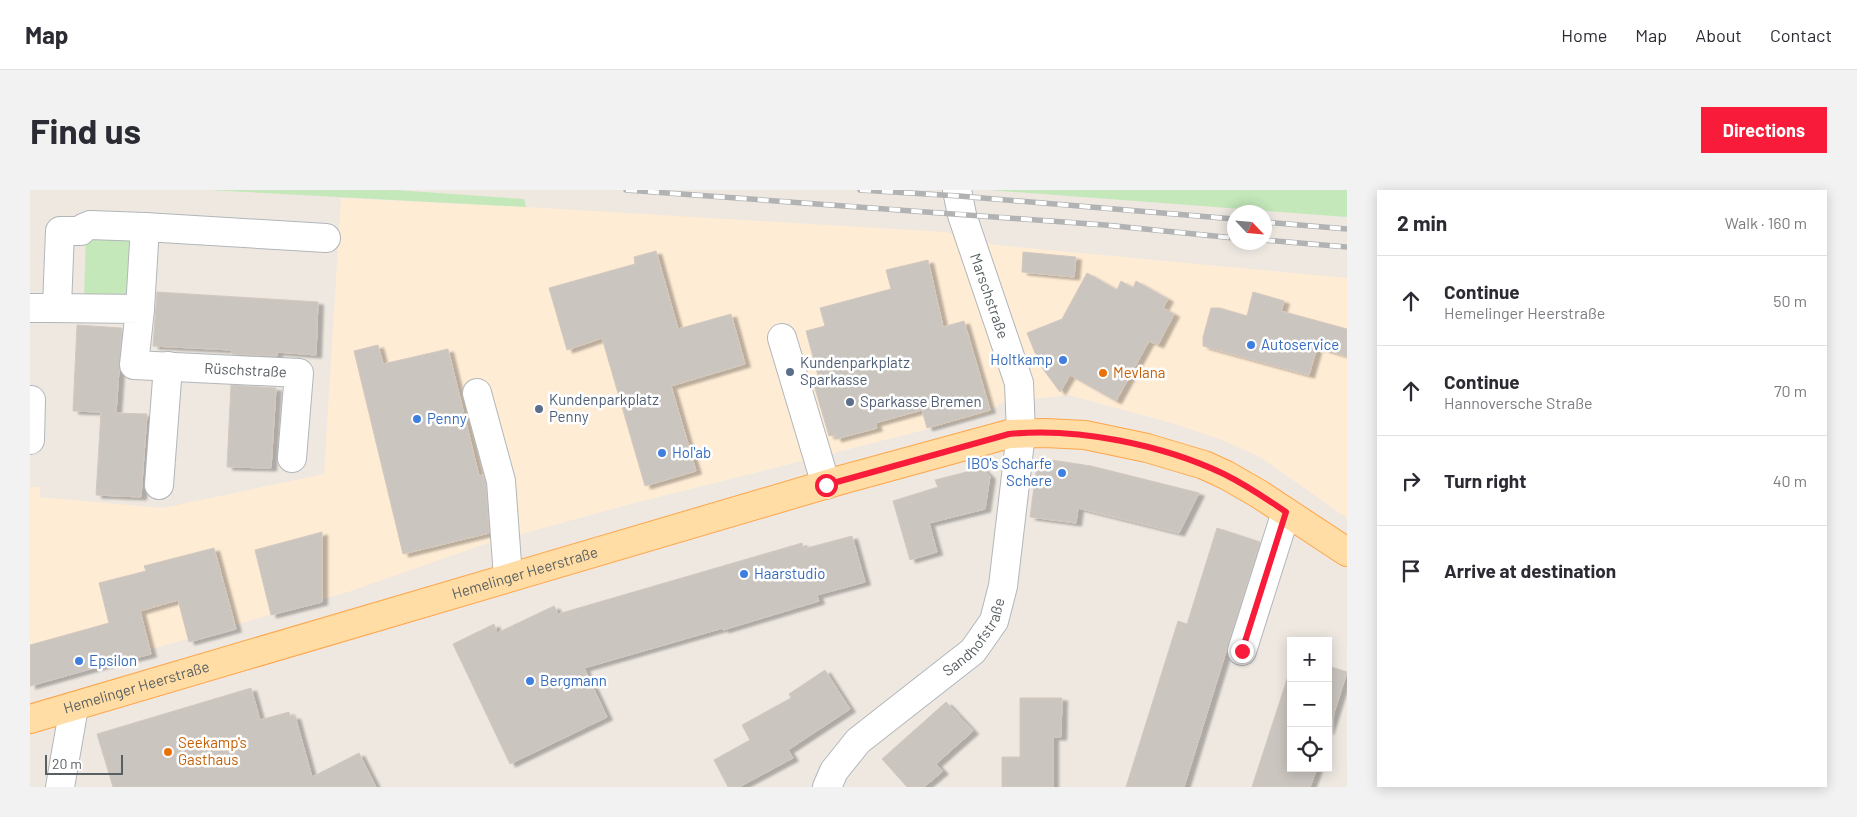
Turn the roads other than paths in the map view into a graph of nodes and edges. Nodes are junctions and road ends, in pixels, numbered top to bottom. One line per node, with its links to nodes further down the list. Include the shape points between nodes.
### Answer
1 (957, 190): 10 (street, Marschstraße, via 962,215 1019,383)
2 (145, 227): 3 (street); 4 (street, via 90,225 81,231 60,231 58,300 56,306); 5 (street, Rüschstraße)
3 (326, 238)
4 (41, 308): 5 (street)
5 (140, 309): 7 (street, Rüschstraße, via 134,364)
6 (782, 338): 14 (street)
7 (168, 366): 12 (street, Rüschstraße, via 298,374); 13 (street)
8 (477, 393): 17 (street, via 501,481)
9 (30, 400): 11 (street)
10 (1021, 433): 14 (main road, Hemelinger Heerstraße); 15 (main road, Hemelinger Heerstraße, via 1085,436 1147,448 1226,475); 22 (street, Sandhofstraße, via 1003,586 994,621 973,651 858,741 834,771)
11 (30, 440)
12 (292, 458)
13 (159, 485)
14 (826, 485): 17 (main road, Hemelinger Heerstraße)
15 (1286, 512): 16 (main road, Hemelinger Heerstraße); 18 (street)
16 (1347, 552)
17 (508, 578): 19 (main road, Hemelinger Heerstraße)
18 (1242, 651)
19 (74, 707): 20 (main road, Hemelinger Heerstraße); 21 (street)
20 (30, 719)
21 (60, 787)
22 (827, 787)

